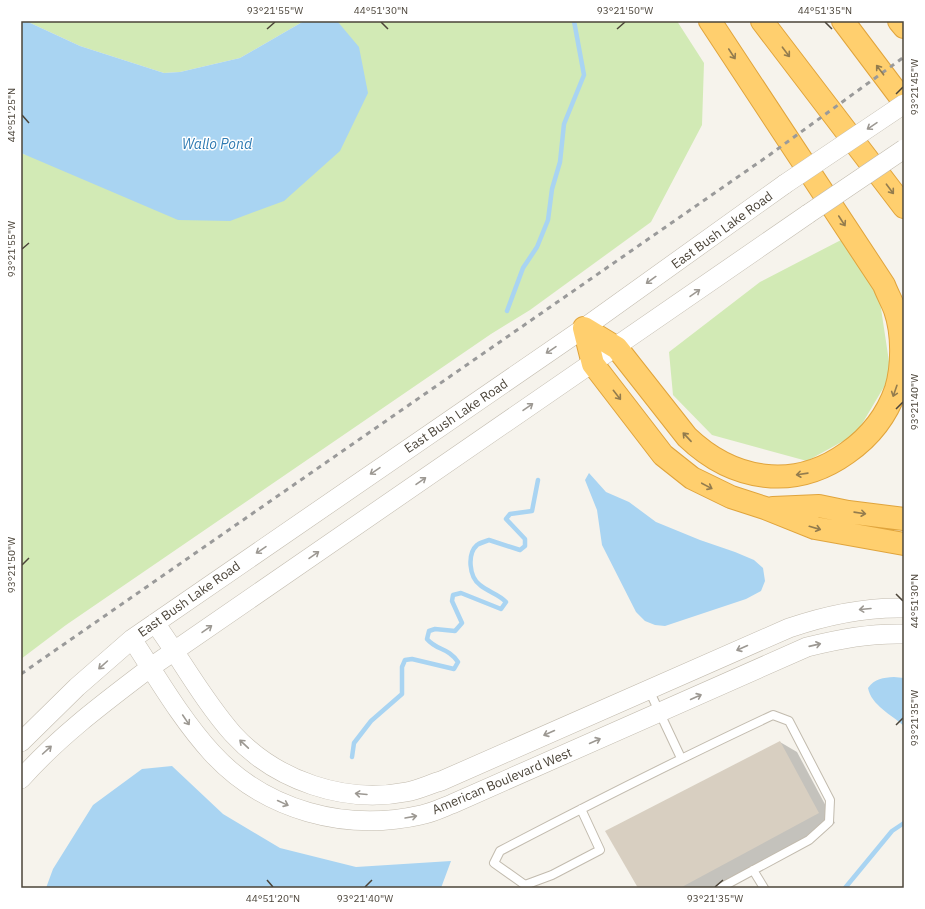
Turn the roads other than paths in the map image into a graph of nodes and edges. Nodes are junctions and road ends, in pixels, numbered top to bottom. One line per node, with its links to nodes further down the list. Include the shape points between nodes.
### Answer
1 (710, 21): 10 (highway, one-way to 10, via 884,285 895,311 900,337 896,387 889,406 874,429 833,463 810,473 779,477 758,475 727,465 699,448 687,437)
2 (762, 21): 8 (highway, one-way to 8)
3 (843, 21): 6 (highway, one-way to 3)
4 (899, 21): 5 (highway)
5 (904, 27)
6 (904, 103): 9 (street, East Bush Lake Road, one-way to 9, bridge, via 785,184)
7 (904, 149): 10 (street, one-way to 7, bridge)
8 (904, 208)
9 (584, 328): 10 (highway); 11 (highway); 16 (street, East Bush Lake Road, one-way to 16)
10 (617, 348): 11 (street)
11 (593, 364): 12 (highway, one-way to 12, via 663,455 692,478 711,488); 19 (street, one-way to 11)
12 (765, 508): 13 (highway, one-way to 13, via 819,506); 14 (highway, one-way to 14, via 815,528)
13 (904, 519)
14 (904, 544)
15 (904, 608): 21 (street, American Boulevard West, one-way to 21, via 852,611 812,620)
16 (155, 622): 18 (street, East Bush Lake Road); 19 (street, American Boulevard West)
17 (904, 634): 22 (street, American Boulevard West, one-way to 17, via 807,647 878,633)
18 (132, 639): 20 (street, American Boulevard West); 23 (street, East Bush Lake Road, one-way to 23, via 77,687)
19 (175, 651): 20 (street); 21 (street, American Boulevard West, one-way to 19, via 441,781 408,792 372,795 338,792 304,782 255,754 216,712)
20 (151, 667): 22 (street, American Boulevard West, one-way to 22, via 191,728 212,754 237,776 262,793 291,807 354,821 389,820 452,804); 25 (street, one-way to 20, via 43,754 68,732)
21 (648, 689): 22 (lane)
22 (660, 713): 24 (lane)
23 (21, 742)
24 (681, 758): 26 (lane); 27 (lane, via 773,714 789,721 830,800 829,822 809,840)
25 (21, 779)
26 (581, 809): 26 (lane, via 500,852 494,863 526,885 552,875 600,850)
27 (753, 870): 28 (lane); 29 (lane)
28 (720, 888)
29 (764, 888)

